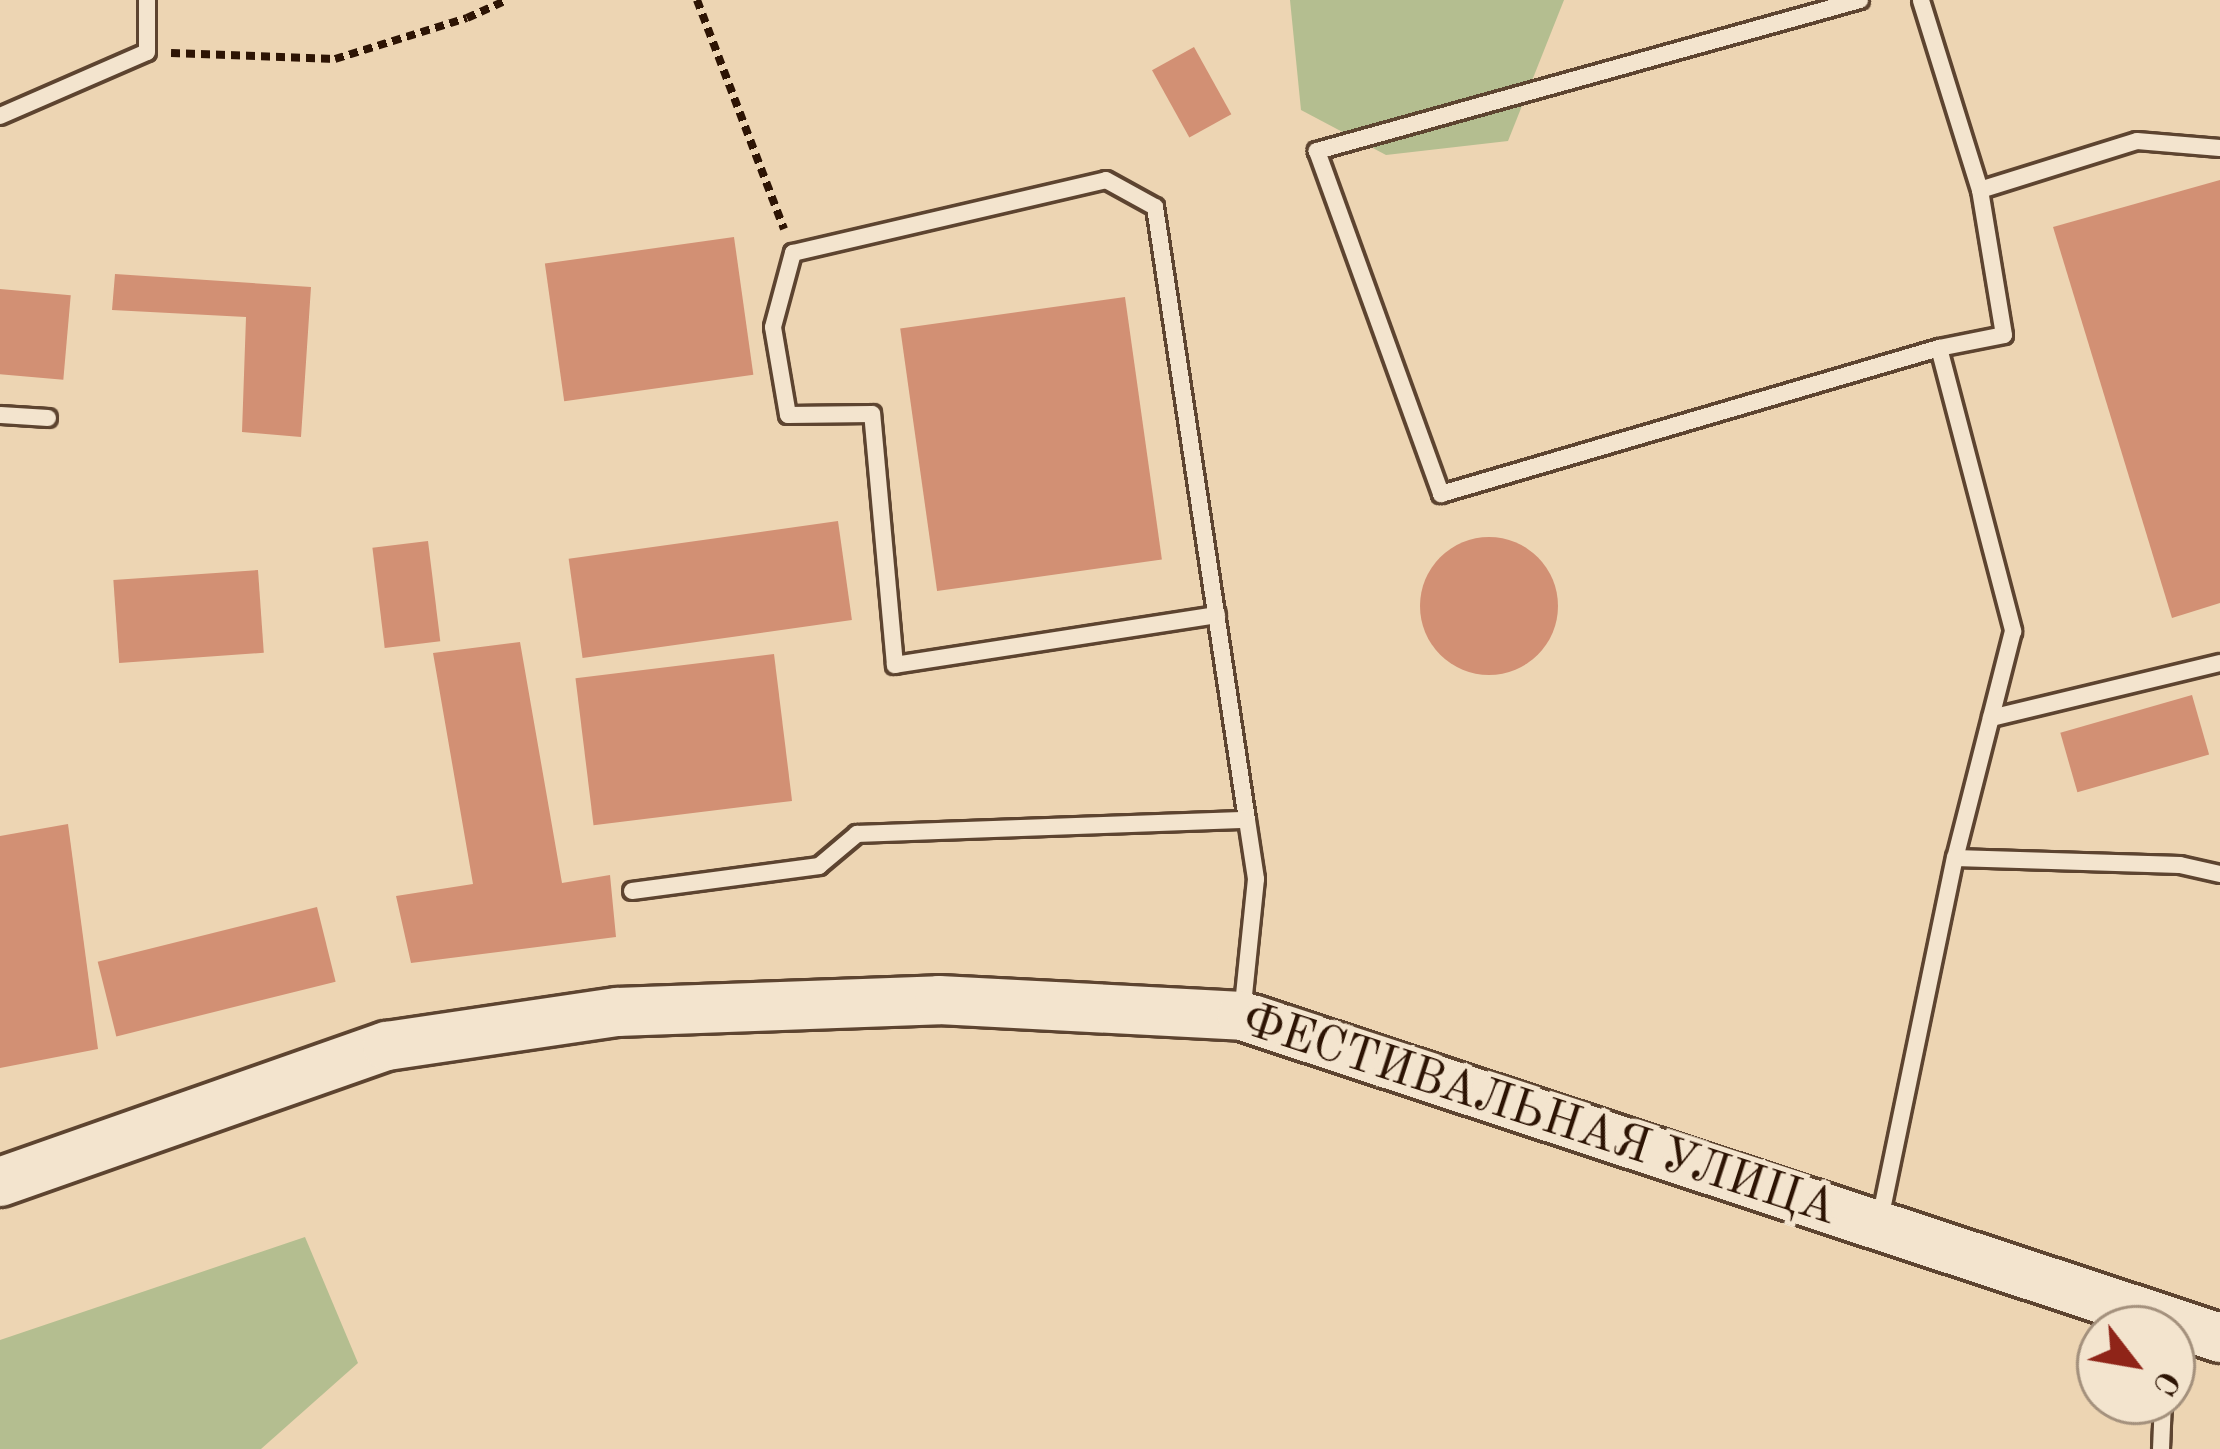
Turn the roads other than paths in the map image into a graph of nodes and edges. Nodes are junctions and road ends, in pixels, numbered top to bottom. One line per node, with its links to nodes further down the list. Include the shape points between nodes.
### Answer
1 (146, 0): 4 (lane, via 147,52)
2 (1860, 0): 7 (lane, via 1317,152 1441,494)
3 (1922, 0): 6 (lane)
4 (0, 116)
5 (2220, 148): 6 (lane, via 2137,142)
6 (1980, 190): 7 (lane, via 2003,335)
7 (1939, 348): 12 (lane, via 2013,631)
8 (0, 415): 9 (lane)
9 (48, 418)
10 (1217, 615): 10 (lane, via 1155,207 1106,180 793,253 773,327 788,415 872,414 896,664); 13 (lane)
11 (2220, 663): 12 (lane)
12 (1990, 718): 14 (lane)
13 (1247, 820): 16 (lane, via 857,834 819,866); 17 (lane, via 1256,879)
14 (1955, 858): 15 (lane, via 2180,865); 19 (lane)
15 (2220, 874)
16 (632, 890)
17 (1242, 1016): 18 (main road, ФЕСТИВАЛЬНАЯ УЛИЦА, via 939,1000 617,1012 387,1046); 19 (main road, ФЕСТИВАЛЬНАЯ УЛИЦА)
18 (0, 1182)
19 (1879, 1225): 20 (main road, ФЕСТИВАЛЬНАЯ УЛИЦА)
20 (2099, 1305)

